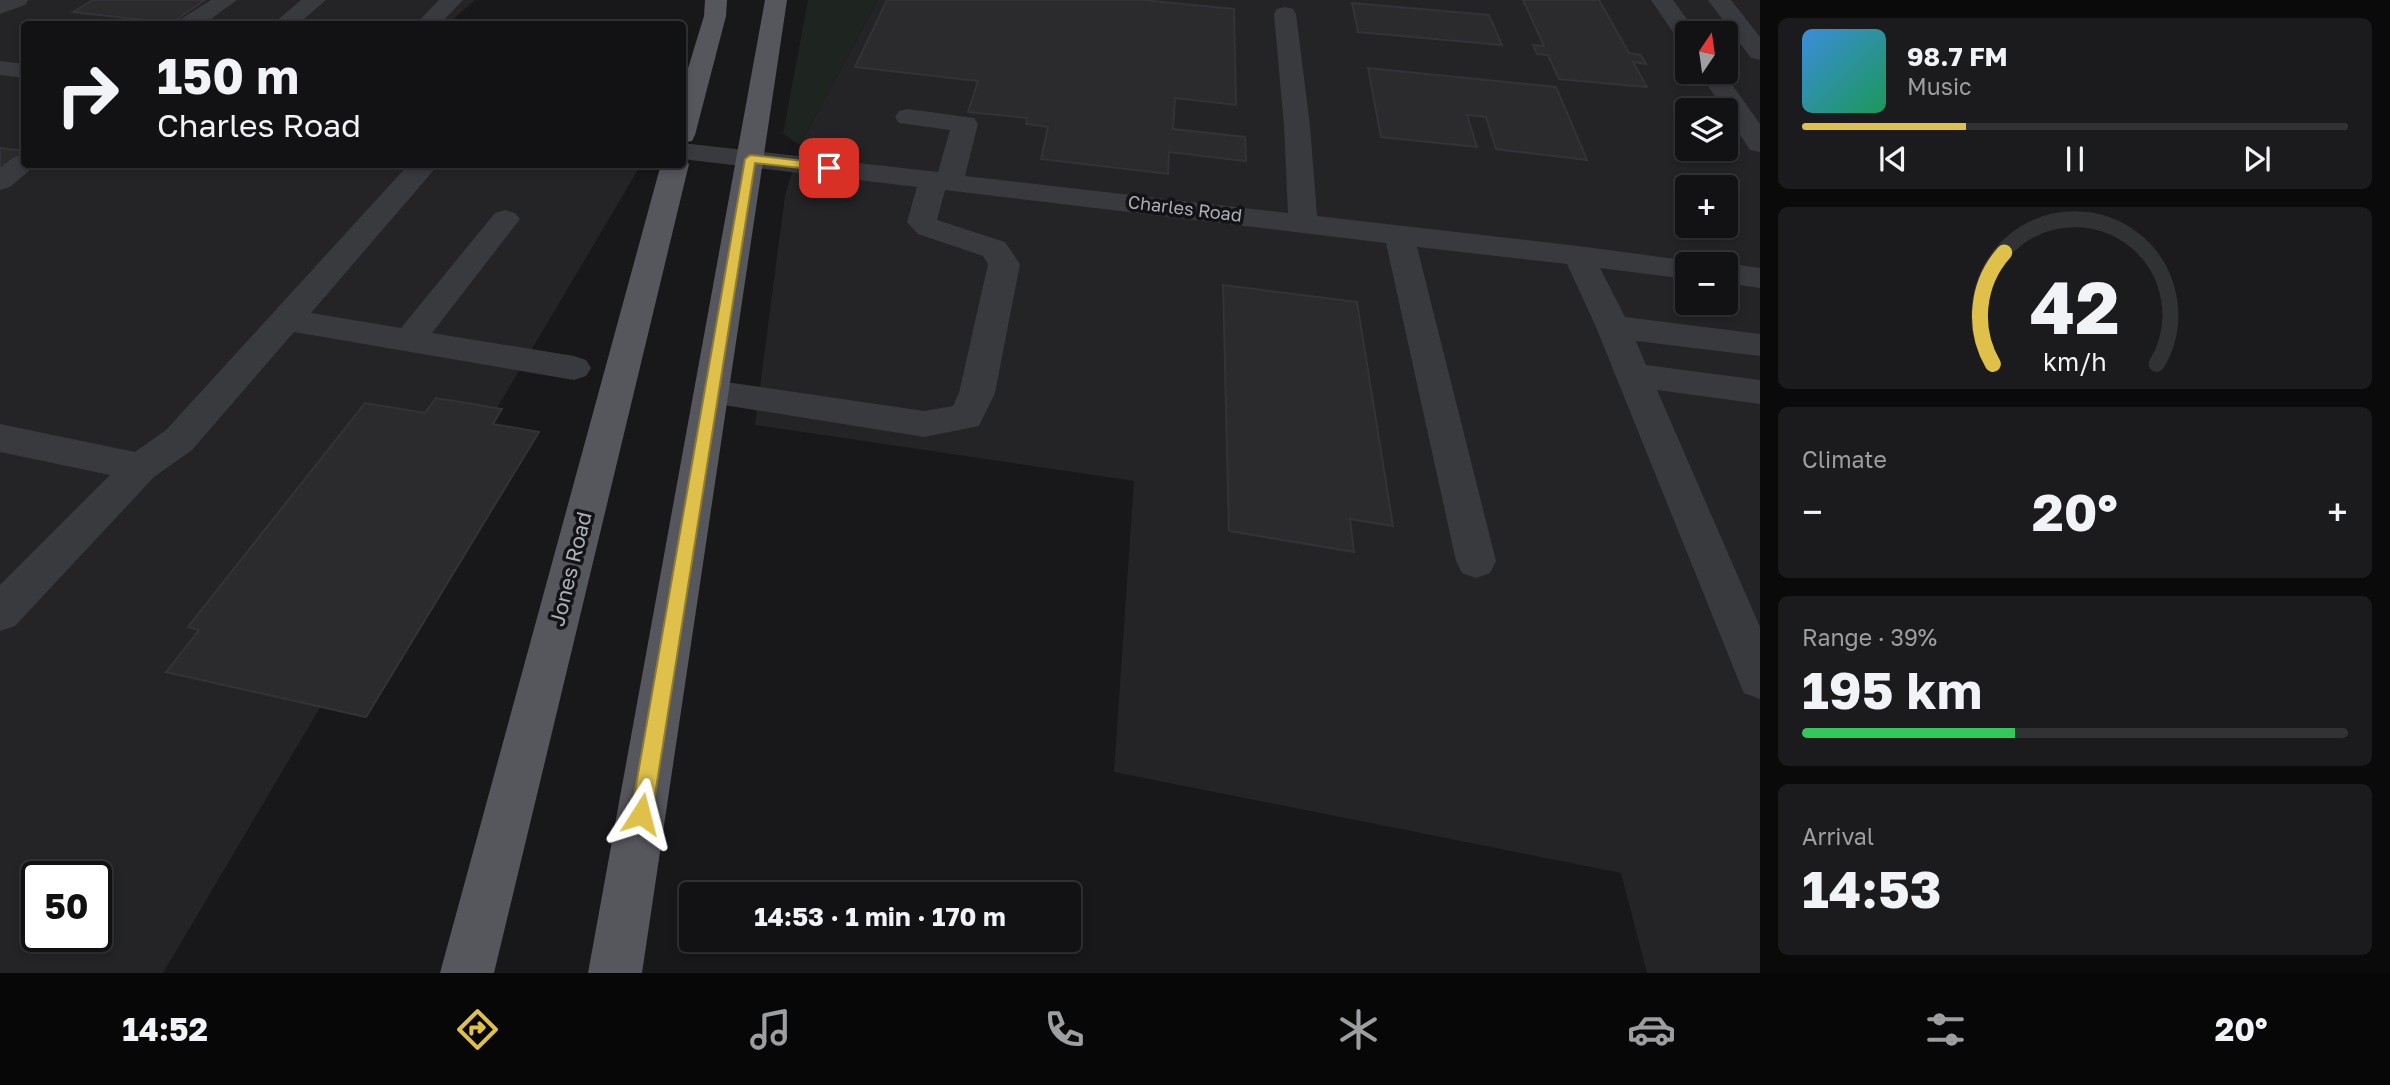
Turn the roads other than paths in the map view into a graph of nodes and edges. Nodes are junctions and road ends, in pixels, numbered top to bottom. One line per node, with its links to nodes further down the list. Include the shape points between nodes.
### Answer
1 (16, 0): 9 (street)
2 (226, 0): 11 (street)
3 (316, 0): 12 (street)
4 (453, 0): 13 (street)
5 (716, 0): 20 (main road)
6 (776, 0): 23 (main road)
7 (1662, 0): 14 (street)
8 (1719, 0): 15 (street)
9 (0, 7)
10 (1285, 14): 30 (street)
11 (194, 21)
12 (288, 21)
13 (430, 21)
14 (1677, 21)
15 (1760, 53)
16 (0, 68): 17 (street)
17 (21, 71)
18 (1719, 84): 21 (street)
19 (908, 117): 28 (street, via 965,124)
20 (686, 121)
21 (1760, 144)
22 (686, 151): 23 (street, Charles Road)
23 (750, 159): 28 (street, Charles Road); 42 (main road)
24 (21, 165): 27 (street)
25 (421, 168): 36 (street)
26 (674, 168): 49 (main road, Jones Road)
27 (0, 181)
28 (941, 181): 30 (street, Charles Road); 42 (street, via 922,222 994,249 1004,264 977,393 966,418 924,424)
29 (505, 219): 38 (street)
30 (1303, 223): 31 (street, Charles Road)
31 (1399, 234): 33 (street, Charles Road); 46 (street)
32 (1675, 269): 33 (street, Charles Road)
33 (1586, 272): 37 (street)
34 (1738, 275): 35 (street)
35 (1760, 278)
36 (286, 320): 38 (street); 45 (street, via 179,440)
37 (1613, 327): 39 (street); 41 (street)
38 (409, 340): 40 (street)
39 (1760, 345)
40 (574, 368)
41 (1632, 375): 43 (street); 48 (street)
42 (712, 392): 50 (main road)
43 (1760, 392)
44 (0, 438): 45 (street)
45 (141, 467): 47 (street)
46 (1476, 561)
47 (0, 612)
48 (1760, 679)
49 (467, 973)
50 (615, 973)

